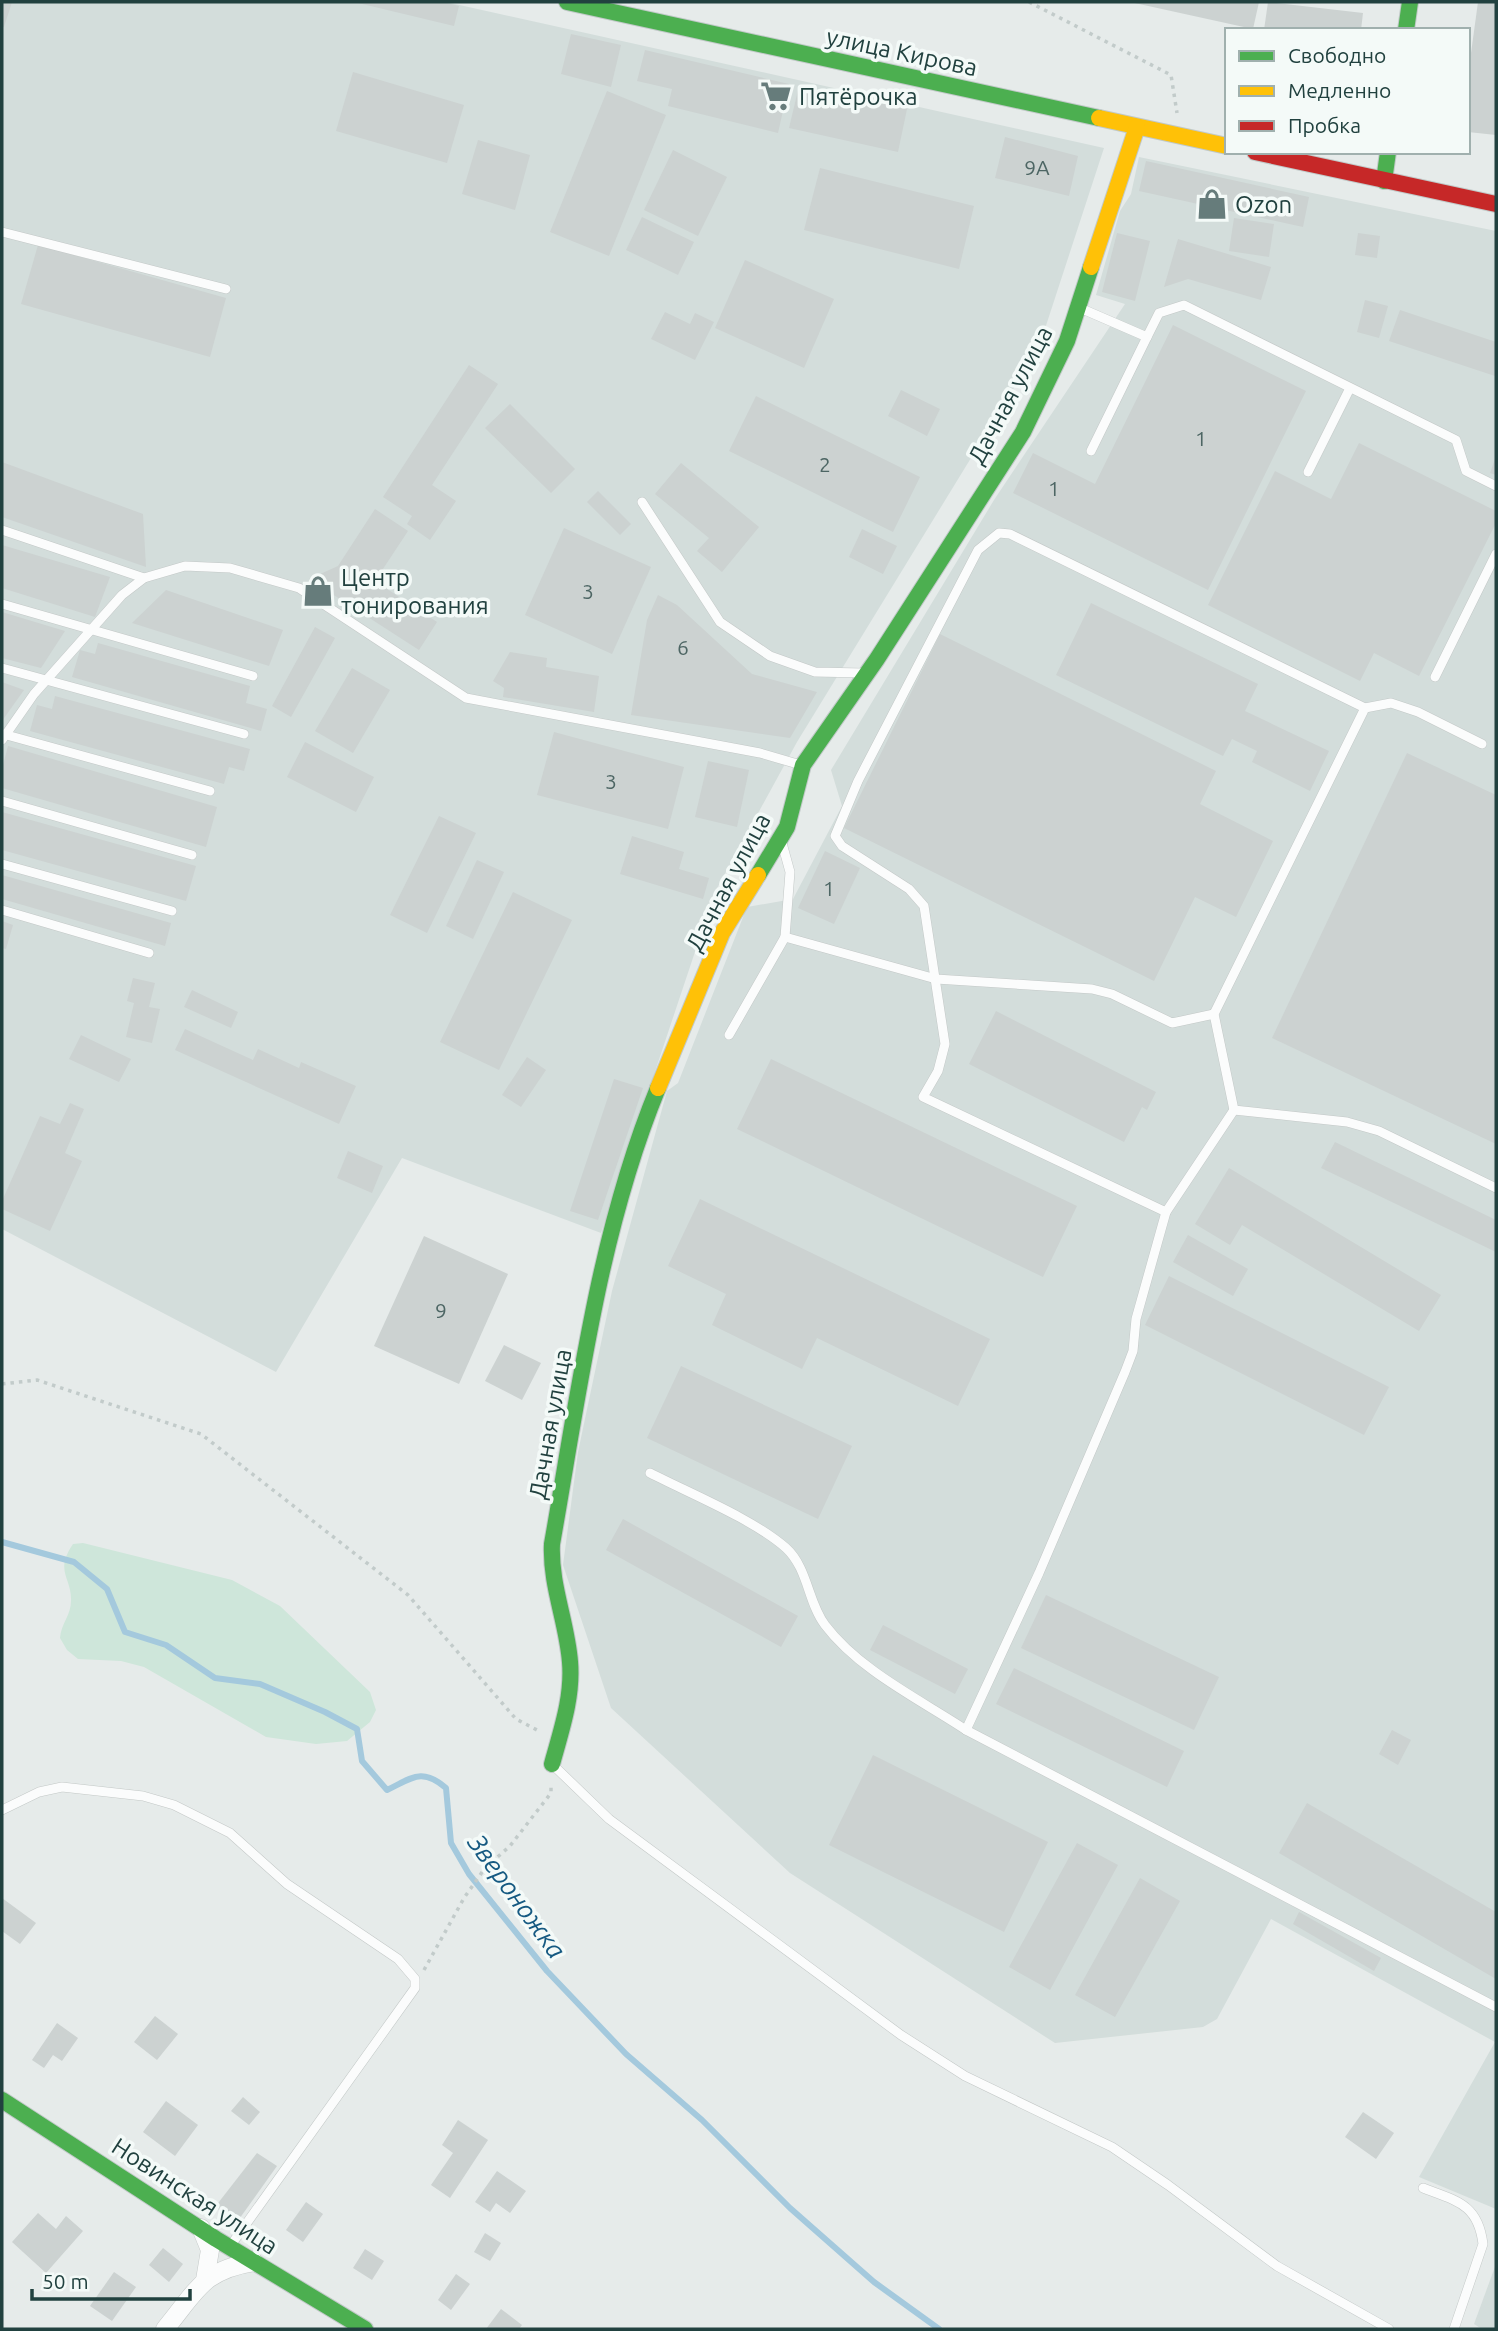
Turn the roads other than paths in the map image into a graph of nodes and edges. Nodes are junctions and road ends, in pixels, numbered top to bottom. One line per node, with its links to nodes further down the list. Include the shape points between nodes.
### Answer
1 (567, 2): 4 (street, улица Кирова)
2 (1409, 2): 3 (street)
3 (1406, 28)
4 (1137, 127): 5 (street, улица Кирова); 12 (street, Дачная улица)
5 (1225, 146)
6 (1264, 154): 8 (street)
7 (1388, 154): 8 (street)
8 (1384, 181): 9 (street)
9 (1496, 204)
10 (2, 232): 11 (lane)
11 (226, 289)
12 (1078, 307): 13 (lane); 25 (street, Дачная улица, via 1067,341 1023,432)
13 (1147, 337): 14 (lane, via 1159,313 1184,305); 15 (lane)
14 (1350, 388): 16 (lane); 17 (lane, via 1456,440 1466,471)
15 (1091, 451)
16 (1308, 472)
17 (1496, 486)
18 (642, 502): 25 (lane, via 720,622 770,656 815,672)
19 (2, 530): 21 (lane)
20 (1496, 554): 27 (lane)
21 (144, 578): 23 (lane); 33 (lane, via 186,566 230,568 299,588 466,698)
22 (2, 604): 23 (lane)
23 (90, 630): 26 (lane); 28 (lane)
24 (2, 668): 28 (lane)
25 (866, 673): 33 (street, Дачная улица)
26 (253, 676)
27 (1435, 677)
28 (46, 681): 30 (lane); 31 (lane)
29 (1365, 708): 32 (lane, via 1391,703); 43 (lane, via 1010,534 989,538 978,550 858,781 835,836 842,846 909,889 924,906); 44 (lane)
30 (244, 734)
31 (3, 736): 34 (lane)
32 (1482, 744)
33 (803, 765): 36 (street, Дачная улица)
34 (210, 792)
35 (2, 801): 37 (lane)
36 (780, 838): 41 (lane, via 790,872); 51 (street, Дачная улица, via 722,933 645,1119 597,1289 550,1563 571,1671 570,1695)
37 (192, 855)
38 (2, 864): 40 (lane)
39 (2, 910): 42 (lane)
40 (172, 911)
41 (785, 937): 43 (lane); 45 (lane)
42 (149, 953)
43 (936, 979): 44 (lane, via 1092,989 1172,1023); 48 (lane, via 945,1044 938,1072 923,1097)
44 (1214, 1014): 46 (lane)
45 (729, 1035)
46 (1234, 1110): 47 (lane, via 1348,1122 1379,1131); 48 (lane)
47 (1496, 1188)
48 (1166, 1212): 50 (lane, via 1136,1319 1129,1362)
49 (650, 1473): 50 (lane, via 788,1549 824,1624 865,1664)
50 (966, 1730): 53 (lane)
51 (552, 1764): 62 (lane, via 609,1819 901,2035 965,2076 1112,2147 1277,2266)
52 (2, 1810): 57 (lane, via 39,1792 62,1787 144,1796 202,1817 230,1833 287,1884 408,1967 415,1979 415,1988)
53 (1496, 2007)
54 (2, 2100): 56 (street, Новинская улица)
55 (1423, 2189): 63 (lane, via 1461,2203 1476,2215 1482,2231 1483,2244)
56 (201, 2228): 57 (street, Новинская улица); 59 (street, via 210,2250)
57 (230, 2247): 58 (street, Новинская улица)
58 (254, 2262): 59 (street, via 227,2266); 61 (street, Новинская улица)
59 (205, 2280): 60 (street)
60 (165, 2329)
61 (365, 2329)
62 (1389, 2329)
63 (1454, 2329)

